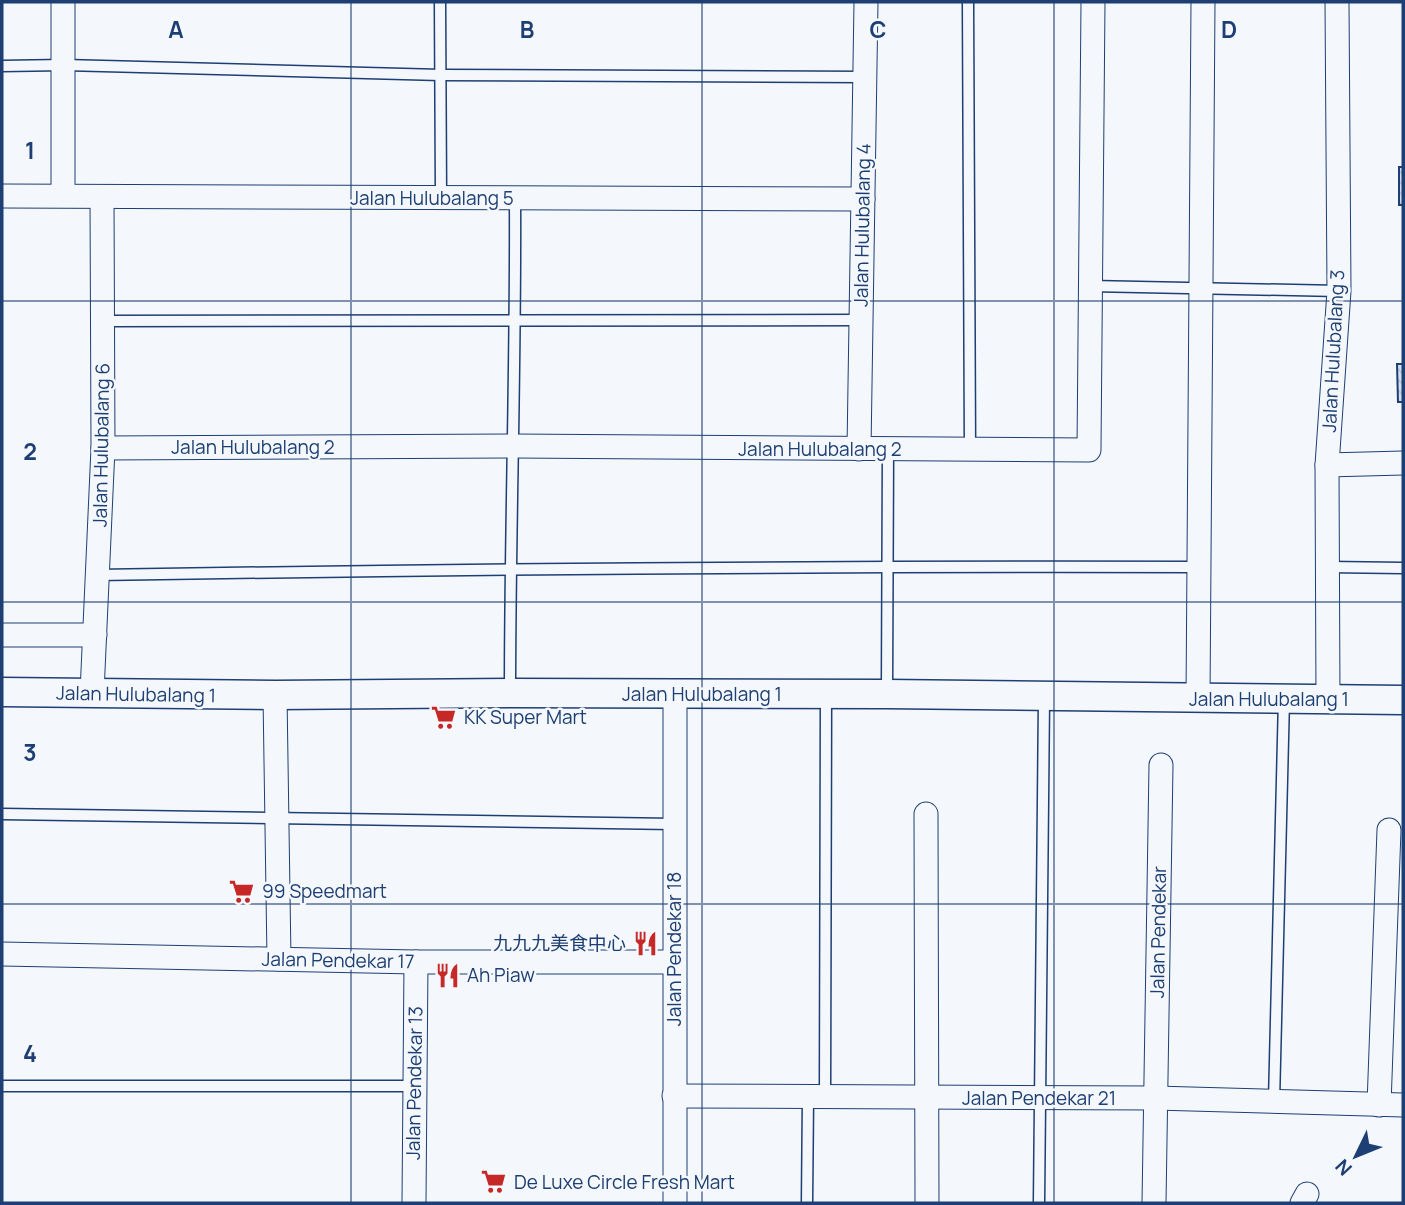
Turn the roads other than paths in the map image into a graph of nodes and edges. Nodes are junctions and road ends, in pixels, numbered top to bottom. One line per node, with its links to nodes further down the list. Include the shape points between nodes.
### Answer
1 (63, 2): 9 (street)
2 (440, 2): 10 (lane)
3 (866, 2): 11 (street, Jalan Hulubalang 4)
4 (968, 2): 28 (lane)
5 (1093, 2): 18 (street, Jalan Hulubalang 2)
6 (1203, 2): 19 (street)
7 (1337, 2): 20 (street, Jalan Hulubalang 3)
8 (2, 65): 9 (lane)
9 (64, 65): 10 (lane); 12 (street)
10 (441, 75): 11 (lane); 15 (lane)
11 (865, 77): 17 (street, Jalan Hulubalang 4)
12 (63, 195): 13 (street, Jalan Hulubalang 5); 14 (street, Jalan Hulubalang 5)
13 (2, 196)
14 (102, 197): 15 (street, Jalan Hulubalang 5); 23 (street, Jalan Hulubalang 6)
15 (441, 197): 16 (street, Jalan Hulubalang 5)
16 (515, 198): 17 (street, Jalan Hulubalang 5); 21 (lane)
17 (863, 199): 22 (street, Jalan Hulubalang 4)
18 (1090, 286): 19 (lane); 28 (street, Jalan Hulubalang 2, via 1089,450)
19 (1201, 287): 20 (lane); 32 (street)
20 (1339, 291): 30 (street, Jalan Hulubalang 3)
21 (516, 320): 22 (lane); 23 (lane); 24 (lane)
22 (861, 320): 26 (street, Jalan Hulubalang 4)
23 (103, 321): 25 (street, Jalan Hulubalang 6)
24 (513, 446): 25 (street, Jalan Hulubalang 2); 26 (street, Jalan Hulubalang 2); 33 (lane)
25 (103, 448): 36 (street, Jalan Hulubalang 6)
26 (859, 449): 27 (street, Jalan Hulubalang 2)
27 (888, 449): 28 (street, Jalan Hulubalang 2); 31 (lane)
28 (970, 450)
29 (1403, 463): 30 (street)
30 (1327, 465): 34 (street, Jalan Hulubalang 3)
31 (888, 566): 32 (lane); 33 (lane); 42 (lane)
32 (1199, 567): 47 (street)
33 (510, 568): 36 (lane); 41 (lane)
34 (1328, 568): 35 (lane); 49 (street, Jalan Hulubalang 3)
35 (1403, 568)
36 (97, 575): 38 (street, Jalan Hulubalang 6)
37 (2, 635): 38 (street)
38 (94, 635): 40 (street, Jalan Hulubalang 6)
39 (2, 692): 40 (street, Jalan Hulubalang 1)
40 (92, 693): 43 (street, Jalan Hulubalang 1)
41 (510, 693): 43 (street, Jalan Hulubalang 1); 44 (street, Jalan Hulubalang 1)
42 (887, 694): 45 (street, Jalan Hulubalang 1); 46 (street, Jalan Hulubalang 1)
43 (275, 695): 54 (street)
44 (675, 695): 45 (street, Jalan Hulubalang 1); 55 (street, Jalan Pendekar 18)
45 (826, 695): 65 (lane)
46 (1044, 698): 47 (street, Jalan Hulubalang 1); 67 (lane)
47 (1198, 699): 48 (street, Jalan Hulubalang 1)
48 (1284, 699): 49 (street, Jalan Hulubalang 1); 69 (lane)
49 (1328, 700): 50 (street, Jalan Hulubalang 1)
50 (1403, 700)
51 (1161, 765): 68 (street, Jalan Pendekar)
52 (2, 814): 54 (lane)
53 (926, 814): 66 (street)
54 (275, 819): 55 (lane); 59 (street)
55 (674, 824): 61 (street, Jalan Pendekar 18)
56 (1396, 830): 57 (street)
57 (1394, 942): 70 (street)
58 (2, 954): 59 (street, Jalan Pendekar 17)
59 (279, 959): 60 (street, Jalan Pendekar 17)
60 (416, 962): 61 (street, Jalan Pendekar 17); 63 (street, Jalan Pendekar 13)
61 (674, 962): 64 (street, Jalan Pendekar 18)
62 (2, 1086): 63 (lane)
63 (413, 1086): 72 (street, Jalan Pendekar 13)
64 (674, 1096): 65 (street, Jalan Pendekar 21); 73 (street, Jalan Pendekar 18)
65 (816, 1097): 66 (street, Jalan Pendekar 21); 74 (lane)
66 (928, 1097): 67 (street, Jalan Pendekar 21); 75 (street)
67 (1042, 1098): 68 (street, Jalan Pendekar 21); 76 (lane)
68 (1155, 1098): 69 (street, Jalan Pendekar 21); 77 (street, Jalan Pendekar)
69 (1274, 1101): 70 (street, Jalan Pendekar 21)
70 (1379, 1105): 71 (street, Jalan Pendekar 21)
71 (1403, 1105)
72 (414, 1203)
73 (675, 1203)
74 (807, 1203)
75 (927, 1203)
76 (1039, 1203)
77 (1154, 1203)

